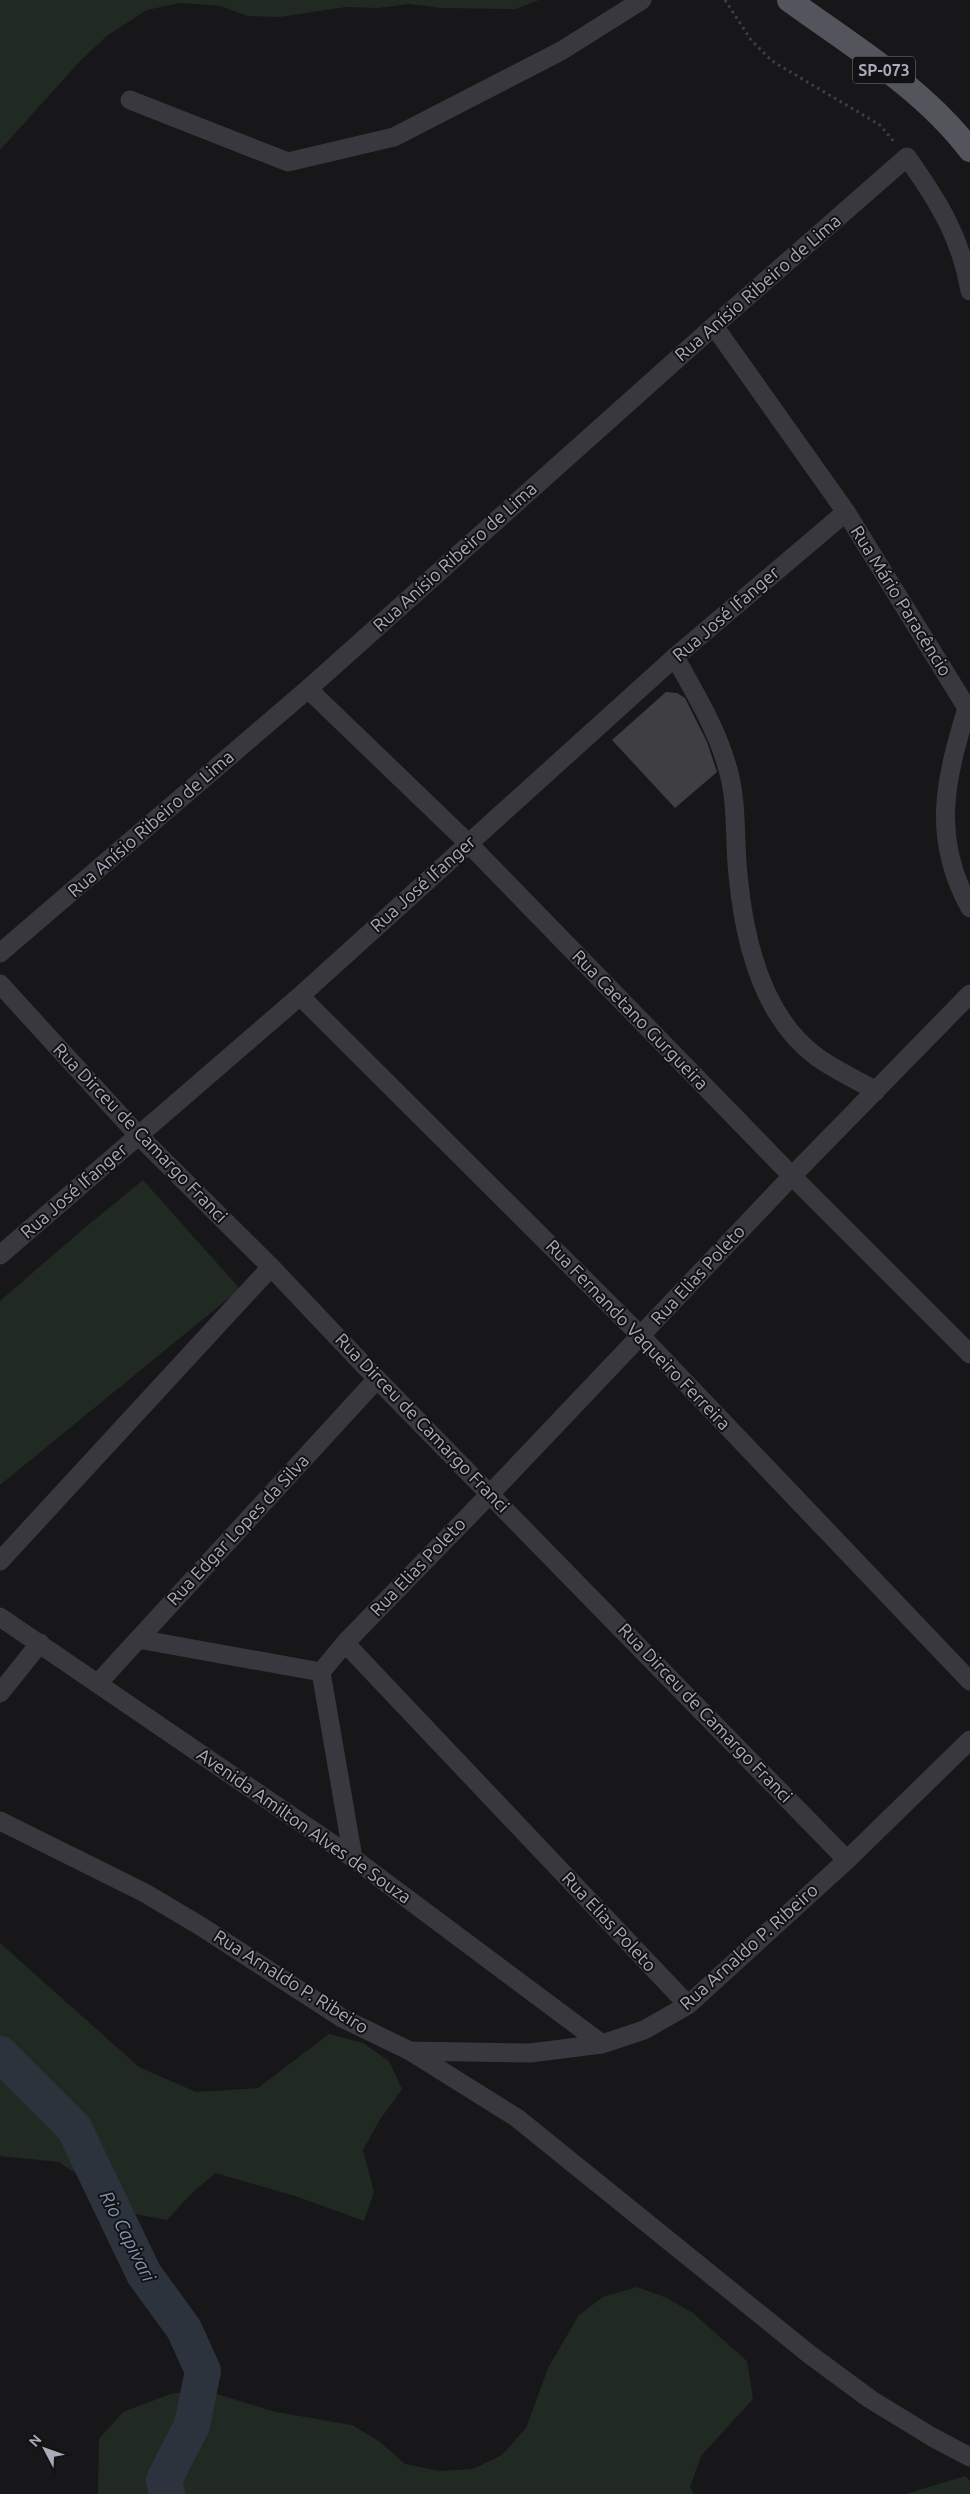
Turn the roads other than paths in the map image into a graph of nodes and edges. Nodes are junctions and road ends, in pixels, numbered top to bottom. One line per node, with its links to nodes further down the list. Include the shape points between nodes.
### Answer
1 (642, 0): 3 (street, via 561,51 394,137 288,162)
2 (789, 0): 4 (main road, SP-073, via 926,102)
3 (130, 100)
4 (970, 150)
5 (970, 291): 6 (street, Rua Anísio Ribeiro de Lima, via 965,262 948,220 907,157)
6 (714, 326): 7 (street, Rua Mário Paracêncio); 9 (street, Rua Anísio Ribeiro de Lima)
7 (846, 512): 8 (street, Rua José Ifanger); 10 (street, Rua Mário Paracêncio)
8 (675, 657): 11 (street, Rua José Ifanger); 17 (street, via 715,733 728,767 738,876 750,947 769,1001 791,1032 817,1056)
9 (308, 689): 11 (street, Rua Caetano Gurgueira); 13 (street, Rua Anísio Ribeiro de Lima)
10 (969, 706): 12 (street, Rua Mário Paracêncio, via 952,758 945,794 946,832 952,867)
11 (468, 843): 16 (street, Rua José Ifanger); 19 (street, Rua Caetano Gurgueira)
12 (970, 908)
13 (0, 952)
14 (0, 984): 18 (street, Rua Dirceu de Camargo Franci)
15 (970, 994): 17 (street, Rua Elias Poleto)
16 (300, 996): 18 (street, Rua José Ifanger); 22 (street, Rua Fernando Vaqueiro Ferreira)
17 (876, 1091): 19 (street, Rua Elias Poleto)
18 (138, 1135): 20 (street, Rua José Ifanger); 21 (street, Rua Dirceu de Camargo Franci)
19 (792, 1176): 22 (street, Rua Elias Poleto); 23 (street, Rua Caetano Gurgueira)
20 (0, 1255)
21 (271, 1267): 24 (street, Rua Dirceu de Camargo Franci); 26 (street)
22 (641, 1336): 25 (street, Rua Elias Poleto); 32 (street, Rua Fernando Vaqueiro Ferreira)
23 (970, 1354)
24 (377, 1378): 25 (street, Rua Dirceu de Camargo Franci); 28 (street, Rua Edgar Lopes da Silva)
25 (491, 1494): 30 (street, Rua Elias Poleto); 38 (street, Rua Dirceu de Camargo Franci)
26 (0, 1561)
27 (0, 1617): 29 (street, Avenida Amilton Alves de Souza)
28 (138, 1639): 31 (street); 33 (street, Rua Edgar Lopes da Silva)
29 (40, 1643): 33 (street, Avenida Amilton Alves de Souza); 34 (street)
30 (345, 1643): 31 (street, Rua Elias Poleto); 39 (street, Rua Elias Poleto)
31 (321, 1672): 37 (street)
32 (970, 1681)
33 (99, 1682): 37 (street, Avenida Amilton Alves de Souza)
34 (0, 1693)
35 (970, 1740): 38 (street, Rua Arnaldo P. Ribeiro)
36 (0, 1821): 41 (street, Rua Arnaldo P. Ribeiro, via 146,1893 342,2018)
37 (353, 1858): 40 (street, Avenida Amilton Alves de Souza)
38 (847, 1860): 39 (street, Rua Arnaldo P. Ribeiro)
39 (688, 2005): 40 (street, Rua Arnaldo P. Ribeiro, via 644,2030)
40 (602, 2044): 41 (street, Rua Arnaldo P. Ribeiro, via 530,2053)
41 (410, 2051): 42 (street, via 517,2118 855,2388)
42 (970, 2457)

